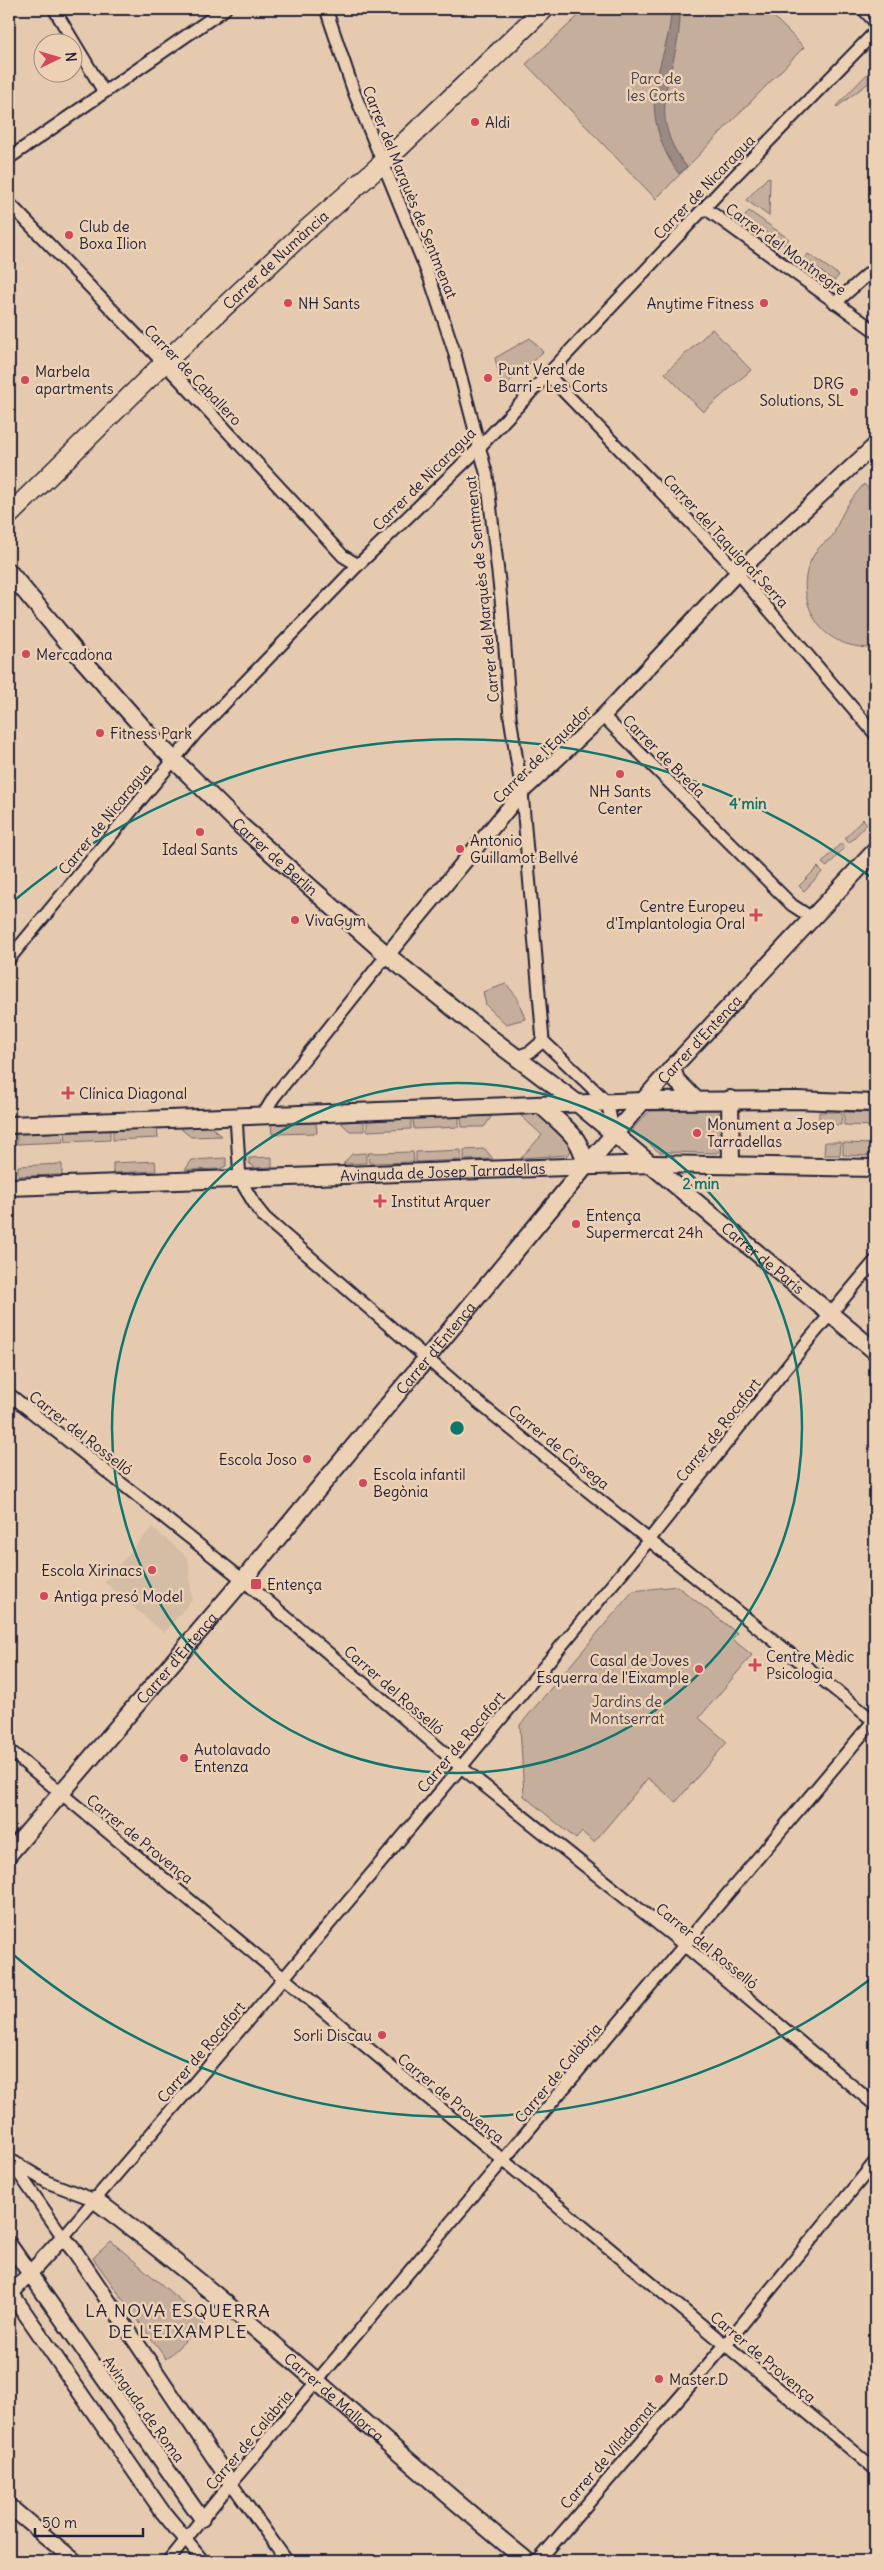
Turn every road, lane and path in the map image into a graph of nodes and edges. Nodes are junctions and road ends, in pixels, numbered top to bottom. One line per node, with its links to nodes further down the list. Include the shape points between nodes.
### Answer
1 (54, 9): 8 (street)
2 (226, 9): 8 (street)
3 (326, 9): 10 (street, Carrer del Marquès de Sentmenat, via 338,49)
4 (544, 9): 10 (main road, Carrer de Numància)
5 (863, 9): 6 (street)
6 (875, 22)
7 (875, 32): 12 (street, Carrer de Nicaragua)
8 (104, 92): 9 (street)
9 (9, 158)
10 (383, 162): 16 (main road, Carrer de Numància); 18 (street, Carrer del Marquès de Sentmenat, via 442,314)
11 (9, 203): 16 (street, Carrer de Caballero)
12 (704, 208): 14 (street, Carrer del Montnegre); 17 (street, Carrer de Nicaragua)
13 (875, 268): 14 (street)
14 (835, 303): 15 (street, Carrer del Montnegre)
15 (875, 331)
16 (163, 364): 20 (main road, Carrer de Numància); 21 (street, Carrer de Caballero, via 343,556)
17 (548, 375): 18 (street, Carrer de Nicaragua); 23 (street, Carrer del Taquígraf Serra)
18 (479, 446): 21 (street, Carrer de Nicaragua); 27 (street, Carrer del Marquès de Sentmenat, via 487,476 510,717)
19 (875, 446): 23 (street, Carrer de l'Equador)
20 (9, 515)
21 (358, 565): 26 (street, Carrer de Nicaragua)
22 (9, 572): 26 (main road, Carrer de Berlín, via 97,677)
23 (737, 573): 24 (street, Carrer de l'Equador); 25 (street, Carrer del Taquígraf Serra)
24 (603, 716): 27 (street, Carrer de l'Equador); 29 (street, Carrer de Breda, via 788,901)
25 (875, 734)
26 (172, 759): 30 (main road, Carrer de Berlín, via 241,826); 31 (street, Carrer de Nicaragua)
27 (522, 792): 30 (street, Carrer de l'Equador); 32 (street, Carrer del Marquès de Sentmenat)
28 (875, 851): 29 (main road, Carrer d'Entença)
29 (812, 918): 34 (main road, Carrer d'Entença)
30 (387, 955): 33 (main road, Carrer de Berlín); 42 (street, Carrer de l'Equador)
31 (9, 959)
32 (543, 1041): 33 (street, via 530,1052); 38 (street)
33 (516, 1057): 39 (main road, Carrer de Berlín)
34 (672, 1068): 36 (main road, via 676,1080); 37 (main road, Carrer d'Entença)
35 (730, 1099): 36 (main road); 40 (main road); 47 (main road)
36 (696, 1100): 37 (main road)
37 (644, 1101): 38 (main road); 45 (main road, Carrer d'Entença)
38 (607, 1102): 39 (main road); 45 (street)
39 (577, 1103): 41 (main road); 45 (main road)
40 (875, 1103)
41 (541, 1105): 42 (main road); 48 (main road, via 578,1141)
42 (263, 1115): 43 (main road)
43 (236, 1116): 44 (main road); 50 (street)
44 (9, 1124)
45 (614, 1133): 46 (main road); 48 (main road, Carrer d'Entença)
46 (652, 1164): 47 (main road, Avinguda de Josep Tarradellas); 48 (main road, Avinguda de Josep Tarradellas); 53 (main road, Carrer de París)
47 (731, 1165): 49 (main road, Avinguda de Josep Tarradellas)
48 (585, 1167): 50 (main road, Avinguda de Josep Tarradellas); 55 (main road, Carrer d'Entença)
49 (875, 1168)
50 (240, 1180): 51 (main road, Avinguda de Josep Tarradellas); 55 (street, Carrer de Còrsega, via 265,1218)
51 (9, 1188)
52 (875, 1261): 53 (street, Carrer de Rocafort)
53 (830, 1313): 54 (main road, Carrer de París); 57 (street, Carrer de Rocafort)
54 (875, 1351)
55 (426, 1359): 57 (street, Carrer de Còrsega); 58 (main road, Carrer d'Entença)
56 (9, 1394): 58 (street, Carrer del Rosselló)
57 (650, 1540): 59 (street, Carrer de Còrsega); 61 (street, Carrer de Rocafort)
58 (243, 1580): 61 (street, Carrer del Rosselló); 62 (main road, Carrer d'Entença)
59 (875, 1721): 64 (street, Carrer de Calàbria)
60 (9, 1750): 62 (street, Carrer de Provença)
61 (460, 1767): 64 (street, Carrer del Rosselló); 65 (street, Carrer de Rocafort)
62 (61, 1794): 63 (main road, Carrer d'Entença); 65 (street, Carrer de Provença)
63 (9, 1854)
64 (684, 1946): 66 (street, Carrer del Rosselló); 68 (street, Carrer de Calàbria)
65 (283, 1979): 68 (street, Carrer de Provença); 70 (street, Carrer de Rocafort)
66 (875, 2105)
67 (10, 2160): 70 (street, Carrer de Mallorca, via 47,2182); 71 (street)
68 (504, 2160): 75 (street, Carrer de Provença); 76 (street, Carrer de Calàbria)
69 (875, 2162): 75 (street, Carrer de Viladomat)
70 (95, 2200): 71 (street, Carrer de Rocafort); 76 (main road, Carrer de Mallorca)
71 (63, 2237): 73 (street); 78 (street)
72 (9, 2244): 73 (street, Avinguda de Roma)
73 (30, 2273): 74 (street); 80 (street, Avinguda de Roma)
74 (10, 2293): 81 (street, via 162,2511)
75 (725, 2345): 77 (street, Carrer de Provença); 87 (street, Carrer de Viladomat)
76 (317, 2381): 78 (street, Carrer de Calàbria); 86 (main road, Carrer de Mallorca)
77 (875, 2469)
78 (232, 2483): 80 (street, Carrer de Calàbria); 85 (street)
79 (9, 2506): 82 (street)
80 (202, 2519): 81 (street, Carrer de Calàbria)
81 (186, 2540): 83 (street, Carrer de Calàbria); 84 (street)
82 (75, 2561)
83 (168, 2561)
84 (203, 2561)
85 (287, 2561)
86 (527, 2561)
87 (538, 2561)

